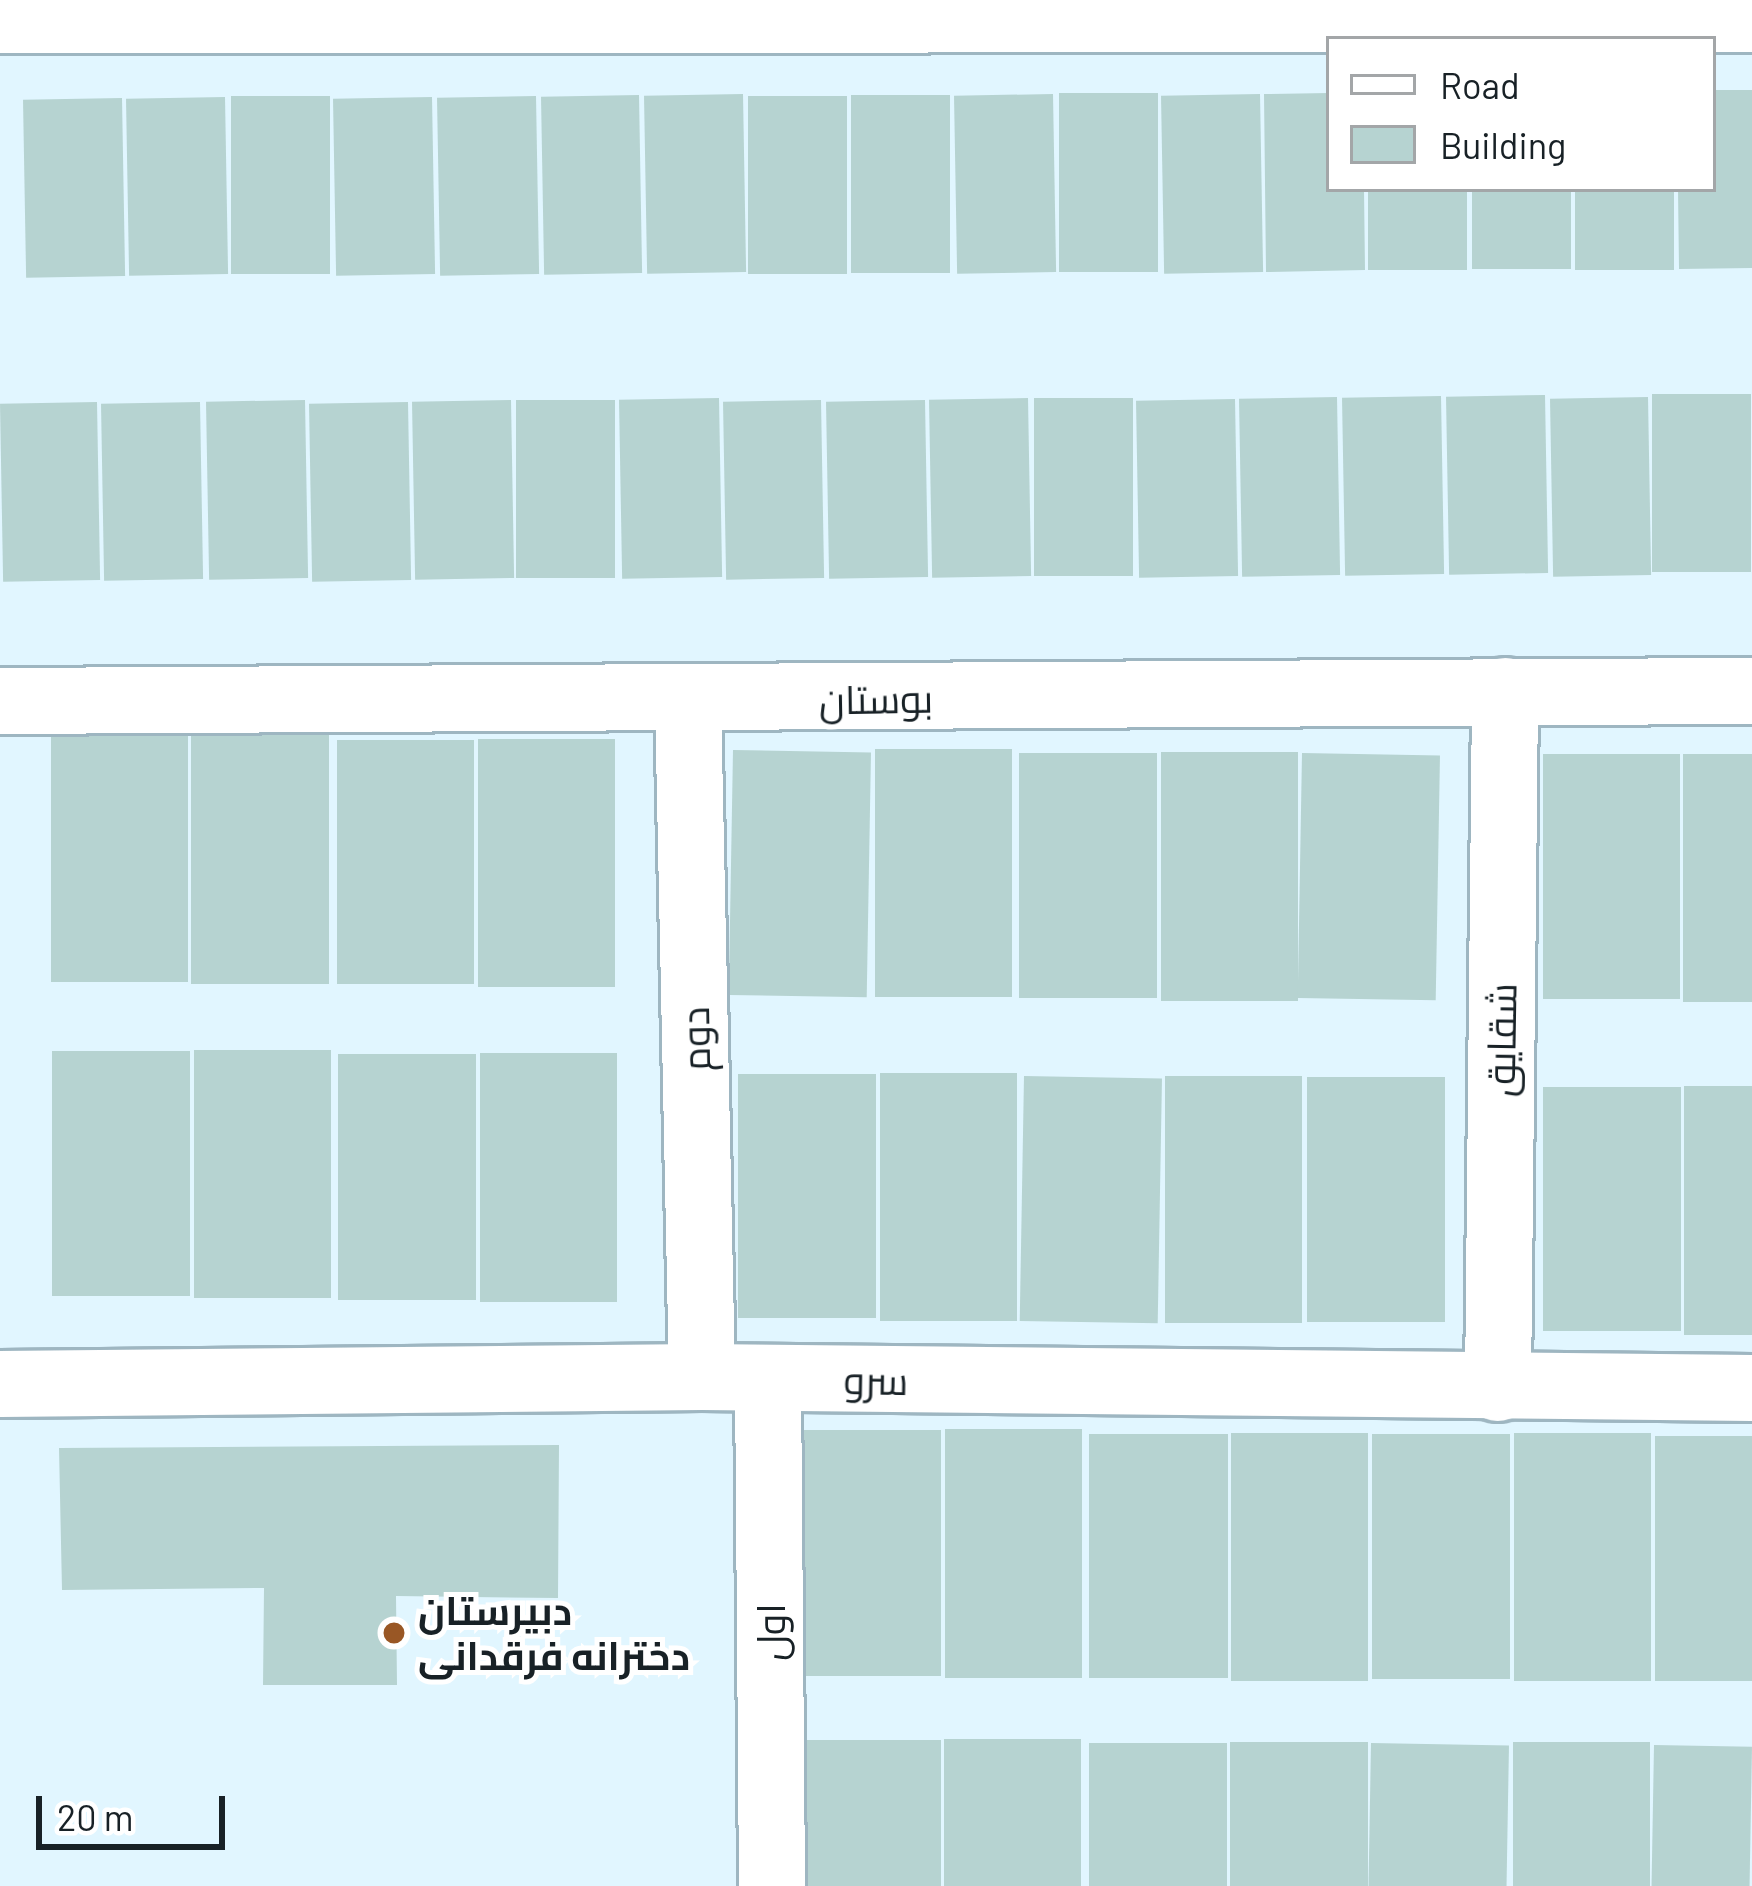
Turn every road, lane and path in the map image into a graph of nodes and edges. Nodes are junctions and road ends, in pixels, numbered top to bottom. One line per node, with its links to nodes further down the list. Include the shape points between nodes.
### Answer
1 (693, 9): 2 (street); 3 (street)
2 (1752, 19)
3 (0, 20)
4 (1752, 691): 5 (street, بوستان)
5 (1505, 692): 7 (street, بوستان); 11 (street, شقایق)
6 (0, 701): 7 (street, بوستان)
7 (688, 701): 8 (street, دوم)
8 (702, 1378): 9 (street, سرو); 10 (street, سرو)
9 (768, 1378): 11 (street, سرو); 13 (street, اول)
10 (0, 1384)
11 (1498, 1388): 12 (street, سرو)
12 (1752, 1388)
13 (772, 1886)

